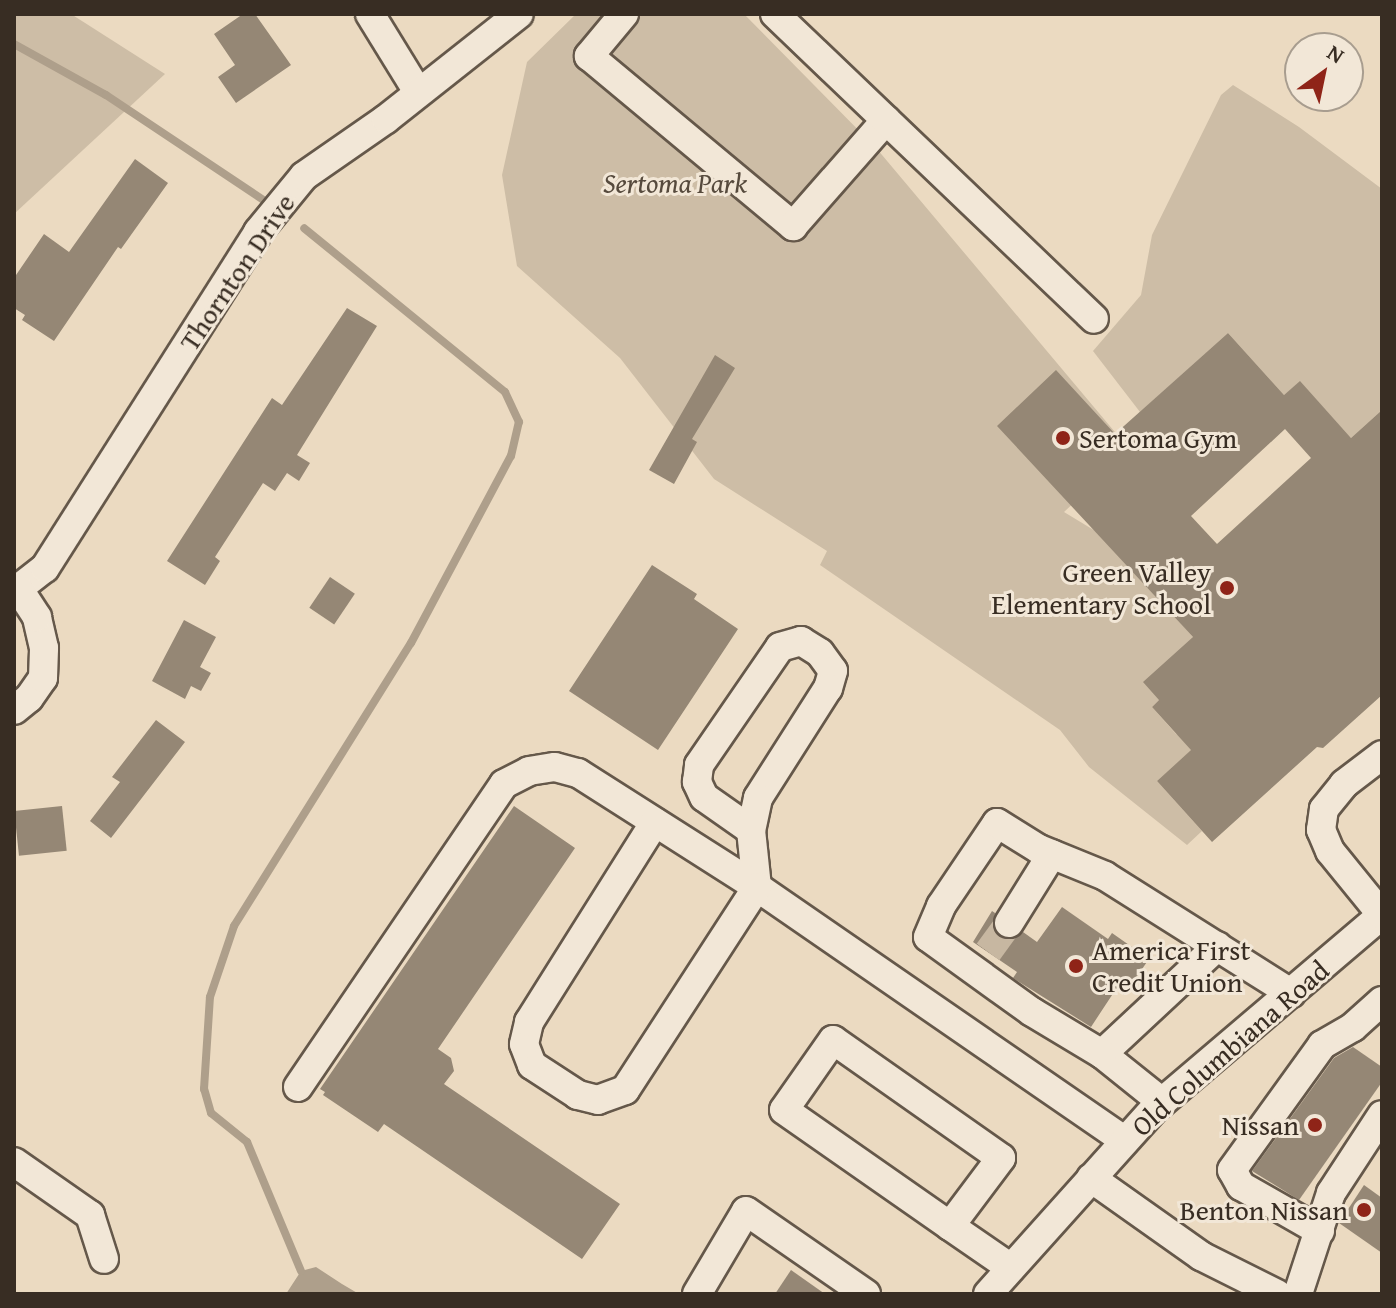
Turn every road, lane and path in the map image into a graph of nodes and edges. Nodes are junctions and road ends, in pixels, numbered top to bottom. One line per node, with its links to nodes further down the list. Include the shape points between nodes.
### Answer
1 (370, 14): 5 (street)
2 (519, 14): 5 (street, Thornton Drive)
3 (624, 14): 6 (street, via 589,56 793,226)
4 (775, 14): 6 (street)
5 (418, 92): 8 (street, Thornton Drive, via 304,176 258,232 45,568)
6 (886, 120): 7 (street)
7 (1094, 319)
8 (17, 592): 9 (street, Thornton Drive, via 37,617 44,648 43,678)
9 (14, 710)
10 (1382, 755): 15 (street, via 1344,784 1324,809 1321,830 1330,851)
11 (655, 822): 14 (street); 14 (street, via 529,1022 524,1044 532,1065 578,1095 598,1100 625,1090); 21 (street, via 578,773 555,767 529,771 504,784)
12 (751, 830): 12 (street, via 758,798 828,688 833,671 820,653 801,641 780,647 699,765 697,782 704,797); 14 (street)
13 (1052, 854): 16 (street); 17 (street, via 1105,876); 20 (street, via 997,823 941,906 928,937 981,962 1032,1012)
14 (757, 887): 24 (street)
15 (1382, 915): 18 (street, Old Columbiana Road)
16 (1009, 923)
17 (1218, 946): 18 (street); 20 (street)
18 (1291, 993): 22 (street, Old Columbiana Road)
19 (1382, 1001): 28 (street, via 1322,1045 1232,1170 1241,1186)
20 (1102, 1054): 22 (street)
21 (298, 1087)
22 (1162, 1102): 24 (street, Old Columbiana Road)
23 (1382, 1115): 28 (street, via 1331,1193)
24 (1125, 1141): 26 (street, Old Columbiana Road)
25 (14, 1162): 29 (street, via 90,1215)
26 (1091, 1178): 30 (street, Old Columbiana Road); 34 (street, via 1201,1256)
27 (950, 1226): 27 (street, via 784,1110 833,1040 1001,1158); 30 (street)
28 (1320, 1231): 35 (street)
29 (104, 1259)
30 (1011, 1268): 33 (street, Old Columbiana Road)
31 (697, 1294): 32 (street, via 746,1211)
32 (866, 1294)
33 (988, 1294)
34 (1277, 1294)
35 (1298, 1294)

